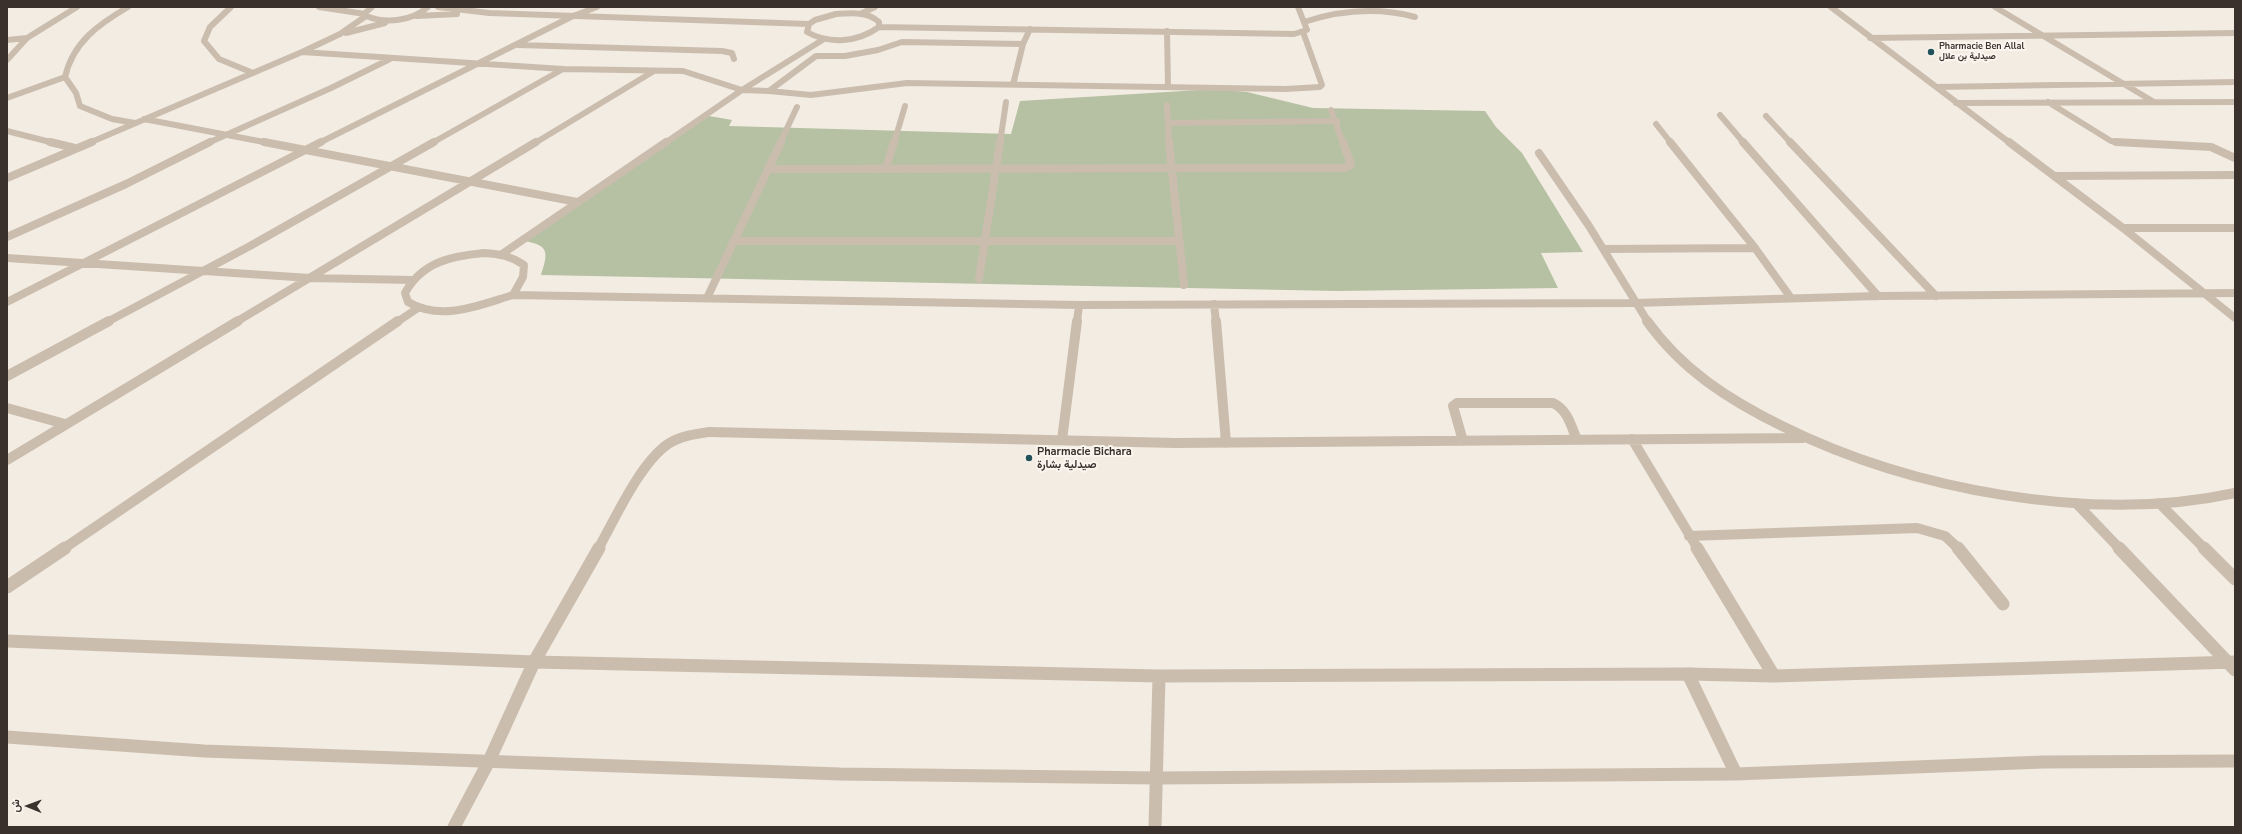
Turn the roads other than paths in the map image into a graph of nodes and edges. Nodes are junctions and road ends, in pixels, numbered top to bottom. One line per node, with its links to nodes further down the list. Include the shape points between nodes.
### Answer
1 (77, 7): 29 (street)
2 (128, 7): 45 (street, via 98,26 82,40 71,54 66,65)
3 (230, 7): 44 (street, via 210,27 204,41 214,57 223,63)
4 (319, 7): 15 (street)
5 (372, 7): 15 (street)
6 (428, 7): 16 (street)
7 (438, 7): 13 (street)
8 (597, 7): 17 (street)
9 (875, 7): 14 (street)
10 (1298, 7): 20 (street)
11 (1830, 7): 30 (street)
12 (1995, 7): 28 (street)
13 (489, 13): 16 (street); 17 (street)
14 (860, 14): 21 (street, via 825,16); 22 (street, via 876,19)
15 (365, 15): 19 (street, via 380,20); 27 (street)
16 (412, 16): 19 (street)
17 (573, 16): 21 (street); 34 (street)
18 (1414, 17): 20 (street, via 1400,12 1370,11 1330,14)
19 (399, 19): 27 (street)
20 (1304, 22): 25 (street, via 1307,30)
21 (809, 24): 31 (street, via 808,32)
22 (879, 26): 23 (street); 31 (street, via 866,35 854,38)
23 (1030, 29): 24 (street); 33 (street)
24 (1167, 31): 25 (street); 49 (street)
25 (1303, 32): 49 (street, via 1319,73 1322,85 1320,87)
26 (2235, 33): 28 (street)
27 (340, 34): 35 (street)
28 (2044, 36): 30 (street); 47 (street)
29 (28, 38): 32 (street); 40 (street)
30 (1870, 38): 50 (street)
31 (824, 39): 36 (street)
32 (7, 40)
33 (1023, 44): 37 (street, via 902,42 846,56); 48 (street)
34 (516, 45): 39 (street, via 725,51 732,53); 41 (street)
35 (302, 52): 38 (street); 44 (street)
36 (798, 55): 37 (street); 51 (street)
37 (816, 56): 52 (street)
38 (392, 58): 41 (street); 71 (street)
39 (734, 59)
40 (7, 60)
41 (482, 63): 42 (street); 73 (street)
42 (563, 69): 43 (street); 76 (street)
43 (654, 71): 51 (street, via 693,73); 84 (street)
44 (253, 73): 65 (street)
45 (65, 77): 53 (street); 67 (street, via 76,93 80,106 112,119)
46 (2235, 82): 47 (street)
47 (2125, 84): 50 (street); 56 (street)
48 (1013, 85): 49 (street); 52 (street, via 907,83 811,95)
49 (1168, 87)
50 (1937, 87): 58 (street)
51 (742, 90): 52 (street); 85 (street)
52 (768, 91)
53 (7, 98)
54 (1006, 102): 80 (street)
55 (2048, 102): 56 (street); 58 (street); 75 (street, via 2111,141 2129,144 2208,146)
56 (2154, 102): 57 (street)
57 (2235, 102)
58 (1956, 103): 82 (street)
59 (1167, 105): 68 (street)
60 (797, 106): 78 (street)
61 (905, 106): 79 (street)
62 (1331, 110): 66 (street)
63 (1720, 115): 105 (street)
64 (1766, 116): 106 (street)
65 (144, 120): 67 (street); 71 (street)
66 (1337, 121): 68 (street); 77 (street, via 1350,166 1344,168)
67 (135, 123): 72 (street)
68 (1168, 123): 77 (street)
69 (1656, 124): 92 (street)
70 (7, 131): 72 (street)
71 (224, 136): 73 (street); 88 (street, via 126,184)
72 (75, 148): 83 (street)
73 (303, 150): 76 (street); 96 (street)
74 (1539, 153): 93 (street)
75 (2235, 158)
76 (390, 166): 84 (street); 97 (street)
77 (1170, 167): 80 (street); 89 (street)
78 (768, 168): 79 (street); 90 (street)
79 (886, 168): 80 (street)
80 (996, 168): 91 (street)
81 (2235, 175): 82 (street)
82 (2055, 176): 86 (street)
83 (7, 178)
84 (466, 182): 85 (street); 98 (street)
85 (577, 202): 94 (street)
86 (2123, 228): 87 (street); 102 (street)
87 (2235, 228)
88 (7, 237)
89 (1179, 240): 91 (street); 101 (street)
90 (733, 241): 91 (street); 107 (street)
91 (985, 241): 99 (street)
92 (1755, 248): 93 (street); 108 (street)
93 (1604, 249): 110 (street)
94 (502, 254): 100 (street, via 484,253 450,259 433,266); 104 (street, via 519,260 526,272)
95 (7, 258): 96 (street)
96 (81, 264): 97 (street); 109 (street)
97 (200, 272): 98 (street); 115 (street)
98 (310, 278): 100 (street); 117 (street)
99 (979, 279)
100 (412, 280): 113 (street, via 405,293 408,302)
101 (1184, 285)
102 (2202, 293): 103 (street); 106 (street); 114 (street)
103 (2235, 293)
104 (513, 296): 107 (street); 113 (street, via 458,311 436,312)
105 (1878, 296): 106 (street); 108 (street)
106 (1936, 296)
107 (707, 298): 111 (street)
108 (1791, 298): 110 (street)
109 (7, 302)
110 (1634, 302): 112 (street); 118 (street, via 1675,356 1697,375 1744,407)
111 (1079, 304): 112 (street); 120 (street)
112 (1214, 304): 123 (street)
113 (418, 308): 130 (street)
114 (2235, 318)
115 (7, 376)
116 (7, 408): 117 (street)
117 (65, 424): 124 (street)
118 (1803, 438): 119 (street); 126 (street, via 1860,461 1943,485)
119 (1632, 439): 121 (street); 128 (street)
120 (1062, 440): 123 (street); 133 (street, via 708,432 676,439 653,456)
121 (1577, 440): 122 (street); 122 (street, via 1565,411 1558,404 1457,403 1453,406)
122 (1463, 441): 123 (street)
123 (1226, 443)
124 (7, 460)
125 (2235, 493): 127 (street, via 2218,498)
126 (2076, 503): 127 (street); 134 (street)
127 (2159, 503): 129 (street)
128 (1689, 536): 131 (street, via 1917,528 1928,530 1953,542); 137 (street)
129 (2235, 579)
130 (7, 587)
131 (2003, 604)
132 (7, 641): 133 (street)
133 (534, 662): 136 (street); 139 (street)
134 (2233, 665): 137 (street)
135 (1688, 674): 136 (street); 137 (street); 141 (street)
136 (1159, 676): 142 (street)
137 (1774, 676)
138 (7, 738): 139 (street, via 204,751)
139 (489, 761): 142 (street, via 840,774); 143 (street)
140 (2235, 761): 141 (street, via 2043,762)
141 (1736, 774): 142 (street)
142 (1157, 778): 144 (street)
143 (454, 827)
144 (1155, 827)

